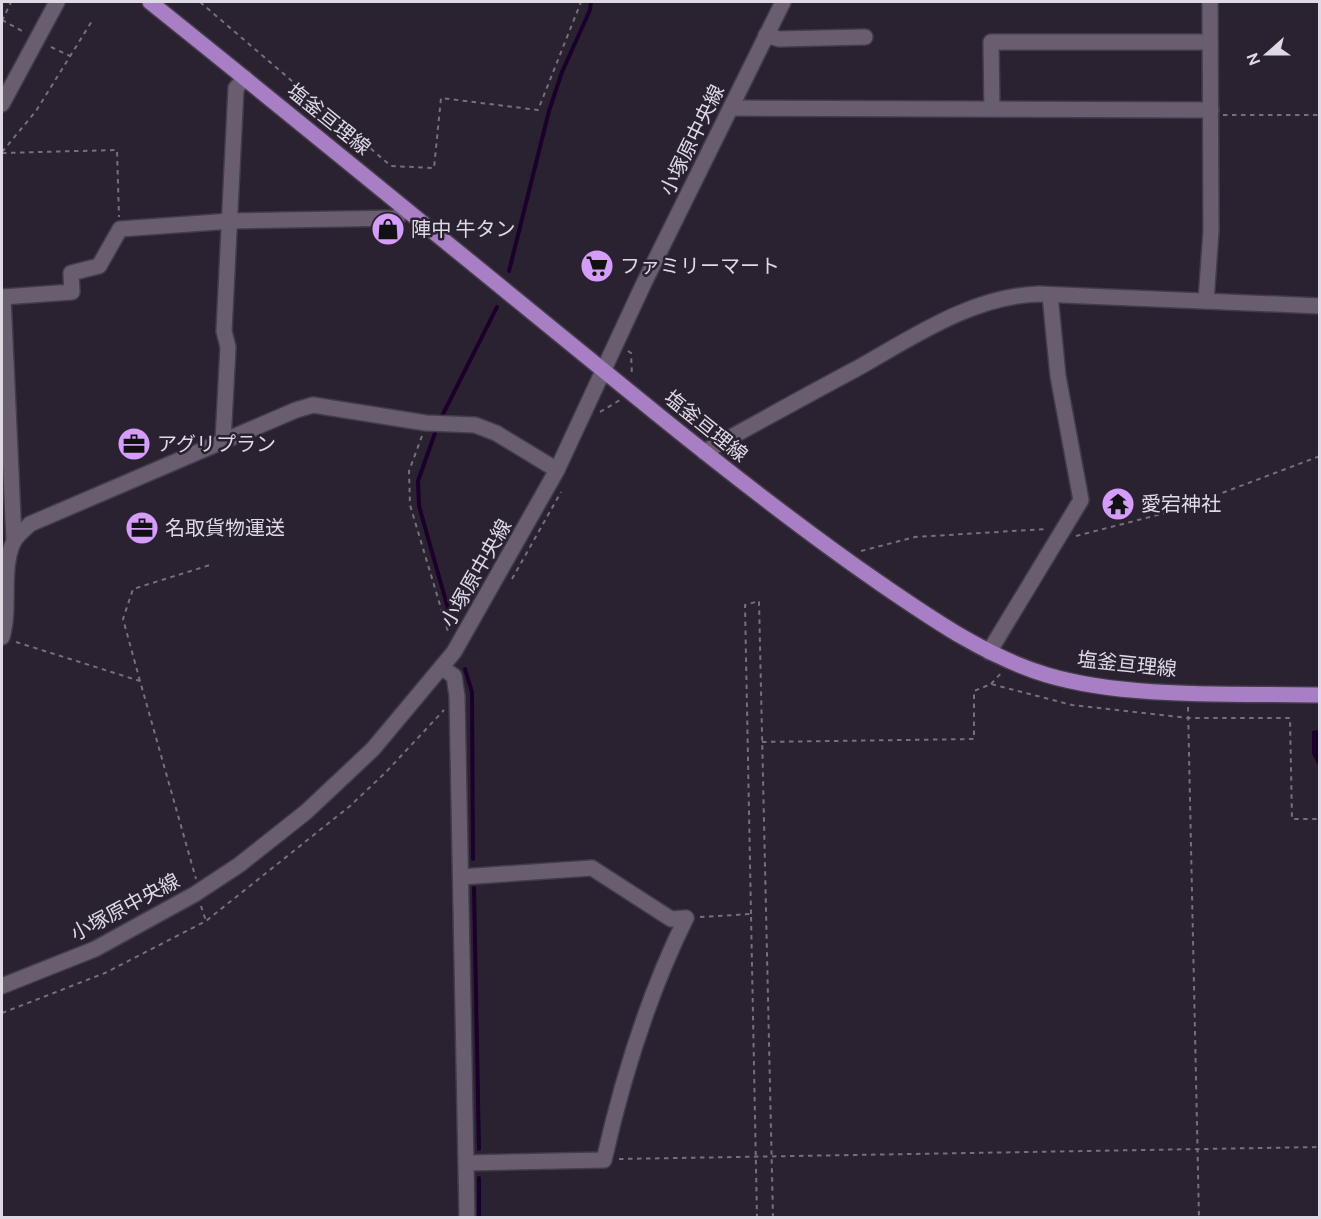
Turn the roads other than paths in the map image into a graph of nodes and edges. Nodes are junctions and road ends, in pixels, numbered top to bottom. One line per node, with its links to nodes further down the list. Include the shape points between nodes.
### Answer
1 (57, 2): 9 (street)
2 (150, 2): 8 (main road, 塩釜亘理線)
3 (783, 2): 5 (street, 小塚原中央線)
4 (1210, 2): 7 (street)
5 (766, 35): 6 (street, via 779,39); 10 (street, 小塚原中央線)
6 (865, 37)
7 (1210, 42): 11 (street, via 991,42); 12 (street)
8 (246, 78): 13 (main road, 塩釜亘理線); 14 (street, via 236,88)
9 (2, 104)
10 (731, 108): 11 (street); 18 (street, 小塚原中央線)
11 (992, 110): 12 (street)
12 (1211, 113): 16 (street, via 1211,231)
13 (404, 208): 14 (street, via 397,218); 18 (main road, 塩釜亘理線)
14 (231, 220): 19 (street); 22 (street, via 120,229 99,266 71,273 72,292 3,297)
15 (1050, 295): 16 (street); 20 (street, via 1019,295 990,301 943,320); 24 (street, via 1058,376 1081,500)
16 (1206, 301): 17 (street)
17 (1320, 306)
18 (603, 370): 20 (main road, 塩釜亘理線); 21 (street, 小塚原中央線)
19 (223, 441): 21 (street, via 313,405 426,423 475,424); 22 (street, via 30,524)
20 (704, 452): 24 (main road, 塩釜亘理線, via 808,534 947,629)
21 (557, 470): 25 (street, 小塚原中央線)
22 (14, 540): 23 (street, via 7,559)
23 (7, 639)
24 (989, 652): 26 (main road, 塩釜亘理線, via 1047,675 1077,681 1188,692)
25 (442, 668): 27 (street, via 454,676 457,696); 28 (street, 小塚原中央線, via 374,749 202,899 95,949)
26 (1320, 695)
27 (461, 877): 29 (street); 29 (street, via 592,868 671,919 686,918 667,956 630,1059 604,1160)
28 (2, 986)
29 (466, 1163): 30 (street)
30 (467, 1218)

